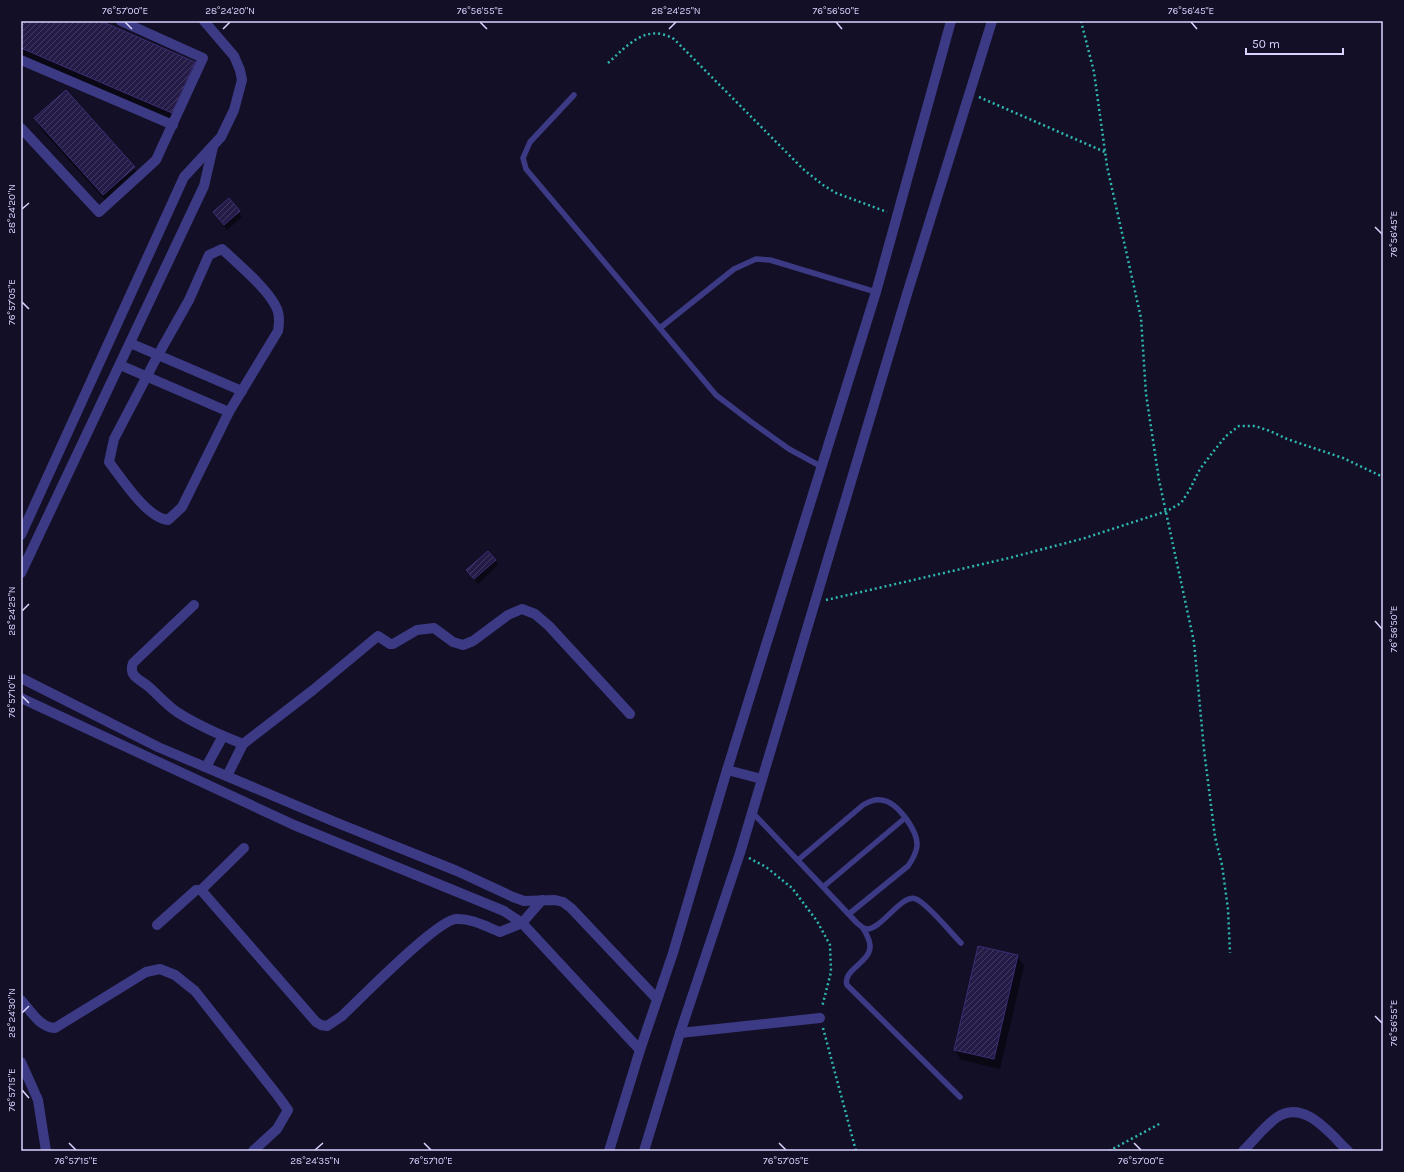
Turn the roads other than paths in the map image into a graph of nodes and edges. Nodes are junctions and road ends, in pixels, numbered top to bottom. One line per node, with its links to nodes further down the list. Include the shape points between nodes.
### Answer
1 (121, 21): 7 (street, via 203,58)
2 (204, 21): 9 (street, via 234,56 242,80 234,110)
3 (951, 21): 10 (street)
4 (992, 21): 32 (street, via 907,294)
5 (21, 60): 7 (street)
6 (574, 95): 11 (lane, via 530,142 523,158 526,168)
7 (173, 125): 8 (street, via 156,160 100,212)
8 (21, 128)
9 (214, 145): 12 (street, via 204,186); 19 (street, via 184,177)
10 (876, 292): 11 (lane, via 770,260 756,259 734,269); 18 (street)
11 (660, 328): 18 (lane, via 716,395 789,449)
12 (130, 343): 13 (street); 14 (street)
13 (158, 354): 15 (street); 16 (street); 16 (street, via 210,255 222,249 274,302 280,319 278,331)
14 (120, 364): 15 (street); 20 (street)
15 (146, 376): 17 (street); 17 (street, via 114,439 109,462 140,502 161,519 168,520 182,507)
16 (242, 391): 17 (street)
17 (229, 412)
18 (822, 467): 29 (street)
19 (21, 535)
20 (21, 573)
21 (194, 605): 25 (street, via 133,663 130,669 132,675 176,711)
22 (21, 678): 27 (street)
23 (21, 698): 30 (street)
24 (630, 714): 26 (street, via 549,626 535,614 522,610 508,615 473,641 463,645 453,642 434,628 417,630 393,644 378,636)
25 (223, 736): 26 (street); 28 (street)
26 (243, 744): 31 (street)
27 (184, 758): 28 (street); 30 (street)
28 (206, 767): 31 (street)
29 (728, 770): 32 (street); 45 (street)
30 (178, 772): 41 (street, via 294,825 504,910)
31 (227, 776): 39 (street, via 457,871 513,897 524,901)
32 (762, 779): 33 (street)
33 (752, 812): 36 (lane); 48 (street)
34 (905, 818): 36 (lane, via 890,803 881,800 871,801); 37 (lane); 40 (lane, via 916,836 915,856 908,866)
35 (244, 848): 38 (street)
36 (798, 860): 37 (lane)
37 (824, 887): 40 (lane)
38 (201, 890): 41 (street, via 316,1022 327,1026 342,1016 426,937 444,924 455,919 468,920 500,932); 42 (street, via 196,890)
39 (542, 900): 41 (street); 45 (street, via 563,902 571,908)
40 (848, 914): 43 (lane)
41 (522, 923): 49 (street)
42 (157, 925)
43 (863, 928): 44 (lane, via 875,926 911,898 925,906); 51 (lane, via 870,946 869,951 865,959 851,972 846,981 847,985)
44 (960, 943)
45 (657, 999): 49 (street)
46 (21, 1000): 53 (street, via 41,1024 55,1028 146,972 160,969 175,975 195,991 288,1110 277,1129)
47 (820, 1018): 48 (street)
48 (680, 1033): 55 (street)
49 (640, 1050): 54 (street)
50 (21, 1062): 52 (street, via 38,1100)
51 (960, 1097)
52 (46, 1151)
53 (252, 1151)
54 (610, 1151)
55 (644, 1151)
56 (1243, 1151): 57 (street, via 1276,1118 1292,1113 1303,1113 1315,1119)
57 (1348, 1151)

